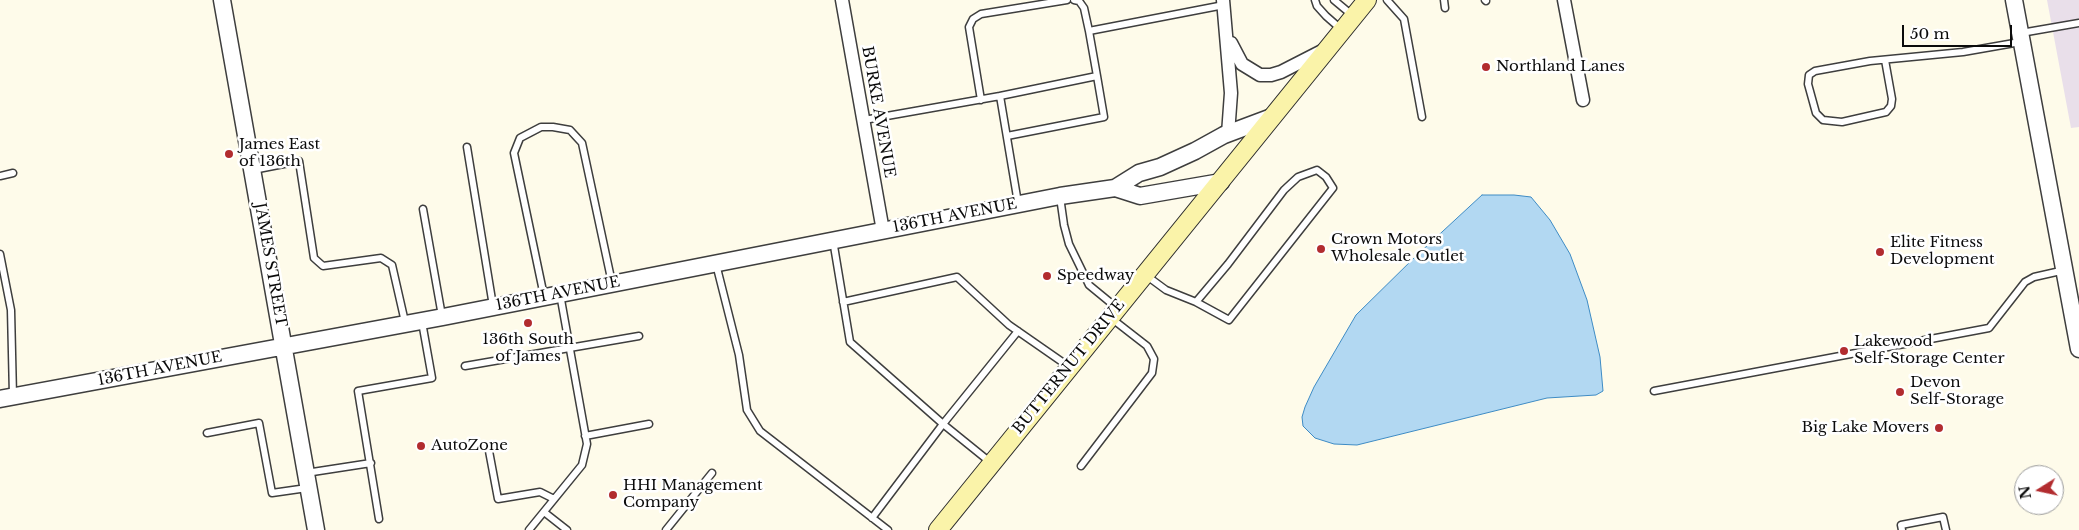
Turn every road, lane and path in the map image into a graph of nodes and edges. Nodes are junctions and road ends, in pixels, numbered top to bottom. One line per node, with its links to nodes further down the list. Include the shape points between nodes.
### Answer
1 (222, 0): 32 (street, JAMES STREET)
2 (842, 0): 28 (street, BURKE AVENUE)
3 (1067, 0): 24 (lane, via 981,14 973,19 969,27)
4 (1074, 0): 17 (lane, via 1084,8)
5 (1315, 0): 16 (lane, via 1317,6)
6 (1334, 0): 14 (lane)
7 (1366, 0): 14 (main road, BUTTERNUT DRIVE)
8 (1387, 0): 27 (lane, via 1404,19)
9 (1444, 0): 13 (lane)
10 (1564, 0): 25 (street)
11 (2014, 0): 19 (street)
12 (1224, 2): 17 (lane); 18 (street)
13 (1446, 8)
14 (1353, 16): 16 (main road, BUTTERNUT DRIVE)
15 (2079, 23): 19 (lane)
16 (1342, 30): 20 (main road, BUTTERNUT DRIVE)
17 (1089, 31): 22 (lane)
18 (1227, 34): 20 (street, via 1242,64 1260,76 1281,72); 29 (street, via 1232,105)
19 (2021, 37): 21 (lane, via 1963,52); 44 (street)
20 (1328, 48): 26 (main road, BUTTERNUT DRIVE)
21 (1885, 60): 21 (lane, via 1815,71 1809,75 1808,84 1816,112 1823,120 1842,122 1886,112 1892,99)
22 (1097, 76): 23 (lane); 30 (lane, via 1104,117)
23 (1000, 96): 24 (lane); 30 (lane)
24 (981, 100): 28 (lane)
25 (1583, 100)
26 (1272, 117): 29 (street, 136TH AVENUE); 35 (main road, BUTTERNUT DRIVE)
27 (1422, 117)
28 (864, 120): 40 (street, BURKE AVENUE)
29 (1228, 134): 36 (street, 136TH AVENUE, via 1160,167 1139,173)
30 (1007, 136): 38 (lane)
31 (467, 147): 50 (lane)
32 (252, 170): 54 (lane, via 299,161 314,258 323,266 381,258 392,265); 57 (street, JAMES STREET)
33 (13, 173): 34 (lane)
34 (0, 176)
35 (1221, 182): 36 (street, 136TH AVENUE, via 1140,196); 45 (main road, BUTTERNUT DRIVE)
36 (1115, 188): 37 (street, 136TH AVENUE)
37 (1060, 196): 38 (street, 136TH AVENUE); 51 (lane, via 1069,244 1089,285)
38 (1018, 204): 40 (street, 136TH AVENUE)
39 (423, 209): 52 (lane)
40 (883, 231): 41 (street, 136TH AVENUE)
41 (833, 240): 43 (street, 136TH AVENUE); 48 (lane)
42 (0, 254): 63 (lane, via 11,310)
43 (716, 263): 46 (street, 136TH AVENUE); 76 (lane, via 739,355 747,410 760,431)
44 (2065, 270): 59 (street); 62 (lane, via 2025,282 1989,328)
45 (1144, 273): 49 (lane, via 1166,290); 51 (main road, BUTTERNUT DRIVE)
46 (612, 283): 47 (street, 136TH AVENUE); 47 (lane, via 582,143 570,130 541,127 520,138 514,153)
47 (552, 295): 50 (street, 136TH AVENUE); 58 (lane)
48 (843, 302): 55 (lane, via 957,277); 65 (lane, via 850,342)
49 (1196, 302): 49 (lane, via 1229,320 1333,188 1326,177 1317,170 1298,177 1284,190)
50 (493, 307): 52 (street, 136TH AVENUE)
51 (1113, 312): 61 (main road, BUTTERNUT DRIVE); 71 (lane, via 1147,346 1154,359 1152,373)
52 (443, 317): 53 (street, 136TH AVENUE)
53 (422, 321): 54 (street, 136TH AVENUE); 69 (lane, via 432,378 358,391)
54 (405, 324): 57 (street, 136TH AVENUE)
55 (1018, 331): 61 (lane); 65 (lane)
56 (639, 336): 58 (lane)
57 (284, 346): 63 (street, 136TH AVENUE); 73 (street, JAMES STREET)
58 (569, 349): 60 (lane); 67 (lane)
59 (2079, 349)
60 (466, 366)
61 (1069, 367): 70 (main road, BUTTERNUT DRIVE)
62 (1654, 391)
63 (6, 398)
64 (649, 424): 67 (lane)
65 (943, 424): 70 (lane); 76 (lane)
66 (208, 432): 73 (lane, via 259,423 272,493)
67 (585, 436): 74 (lane, via 587,444 582,465)
68 (488, 451): 74 (lane, via 498,499 540,492)
69 (371, 463): 73 (lane); 77 (lane)
70 (991, 464): 83 (main road, BUTTERNUT DRIVE)
71 (1081, 466)
72 (712, 473): 81 (lane)
73 (308, 480): 78 (street, JAMES STREET)
74 (554, 499): 75 (lane)
75 (544, 512): 79 (lane); 80 (lane)
76 (872, 518): 82 (lane)
77 (379, 519)
78 (316, 530)
79 (529, 530)
80 (567, 530)
81 (666, 530)
82 (888, 530)
83 (938, 530)
84 (1902, 530): 85 (lane, via 1901,525 1943,517)
85 (1946, 530)

